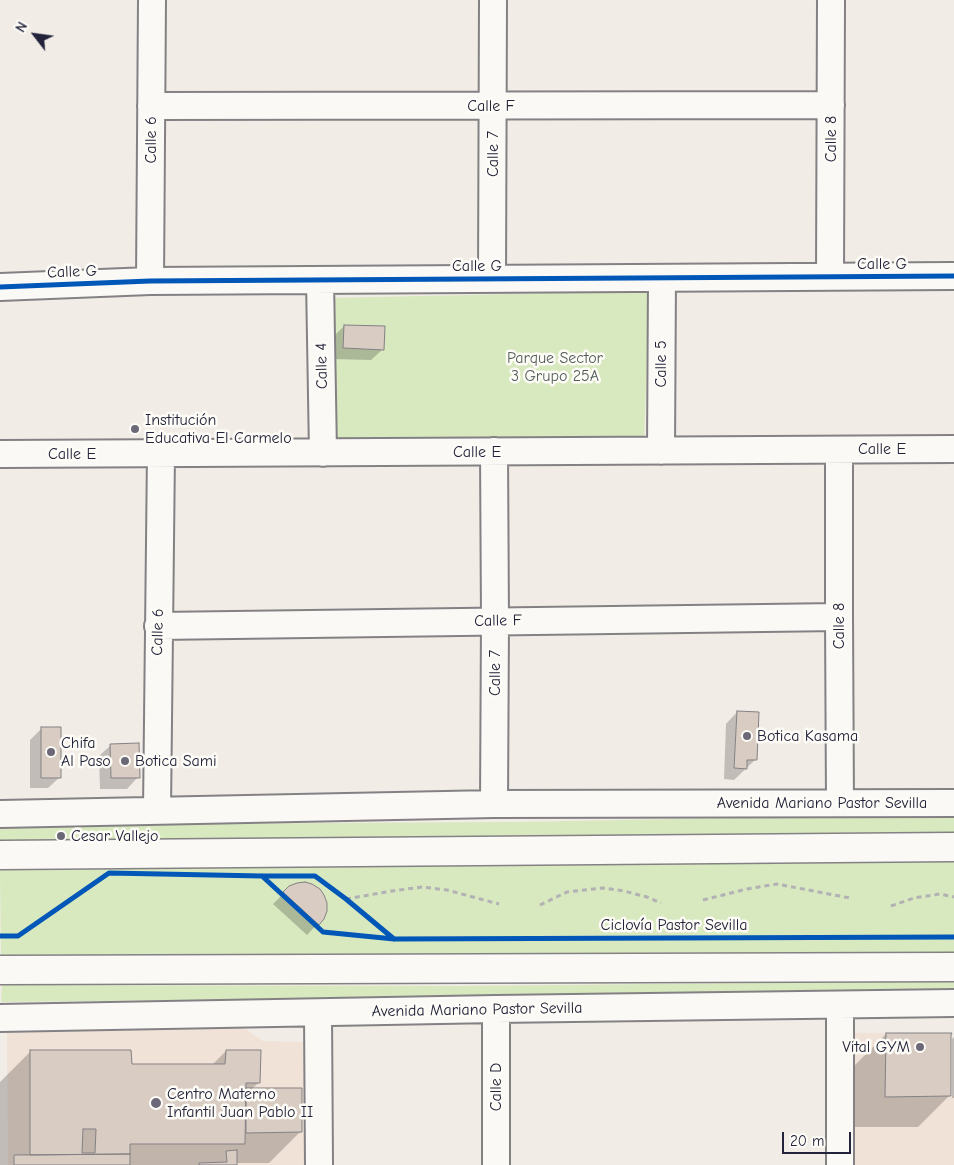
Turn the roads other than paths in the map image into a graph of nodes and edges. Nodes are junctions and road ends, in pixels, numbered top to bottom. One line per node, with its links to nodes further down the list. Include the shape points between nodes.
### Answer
1 (152, 0): 5 (street, Calle 6)
2 (494, 0): 6 (street, Calle 7)
3 (831, 0): 4 (street, Calle 8)
4 (831, 105): 6 (street, Calle F); 8 (street, Calle 8)
5 (152, 106): 6 (street, Calle F); 12 (street, Calle 6)
6 (493, 106): 10 (street, Calle 7)
7 (954, 276): 8 (street, Calle G)
8 (830, 277): 9 (street, Calle G)
9 (662, 278): 10 (street, Calle G); 15 (street, Calle 5)
10 (492, 279): 11 (street, Calle G)
11 (320, 280): 12 (street, Calle G); 17 (street, Calle 4)
12 (150, 281): 13 (street, Calle G)
13 (0, 287)
14 (954, 449): 16 (street, Calle E)
15 (661, 450): 16 (street, Calle E); 18 (street, Calle E)
16 (840, 450): 21 (street, Calle 8)
17 (323, 452): 18 (street, Calle E); 19 (street, Calle E)
18 (494, 452): 22 (street, Calle 7)
19 (161, 453): 20 (street, Calle E); 23 (street, Calle 6)
20 (0, 454)
21 (839, 617): 22 (street, Calle F); 24 (street, Calle 8)
22 (495, 622): 23 (street, Calle F); 26 (street, Calle 7)
23 (158, 626): 27 (street, Calle 6)
24 (840, 803): 25 (street, Avenida Mariano Pastor Sevilla); 26 (street, Avenida Mariano Pastor Sevilla)
25 (954, 803)
26 (494, 804): 27 (street, Avenida Mariano Pastor Sevilla)
27 (157, 810): 28 (street, Avenida Mariano Pastor Sevilla)
28 (0, 814)
29 (954, 847): 30 (main road)
30 (0, 855)
31 (954, 967): 32 (main road)
32 (0, 970)
33 (954, 1003): 34 (street, Avenida Mariano Pastor Sevilla)
34 (840, 1005): 35 (street, Avenida Mariano Pastor Sevilla); 40 (street)
35 (496, 1009): 36 (street, Avenida Mariano Pastor Sevilla); 39 (street, Calle D)
36 (318, 1012): 37 (street, Avenida Mariano Pastor Sevilla); 38 (street)
37 (0, 1018)
38 (319, 1165)
39 (496, 1165)
40 (840, 1165)

